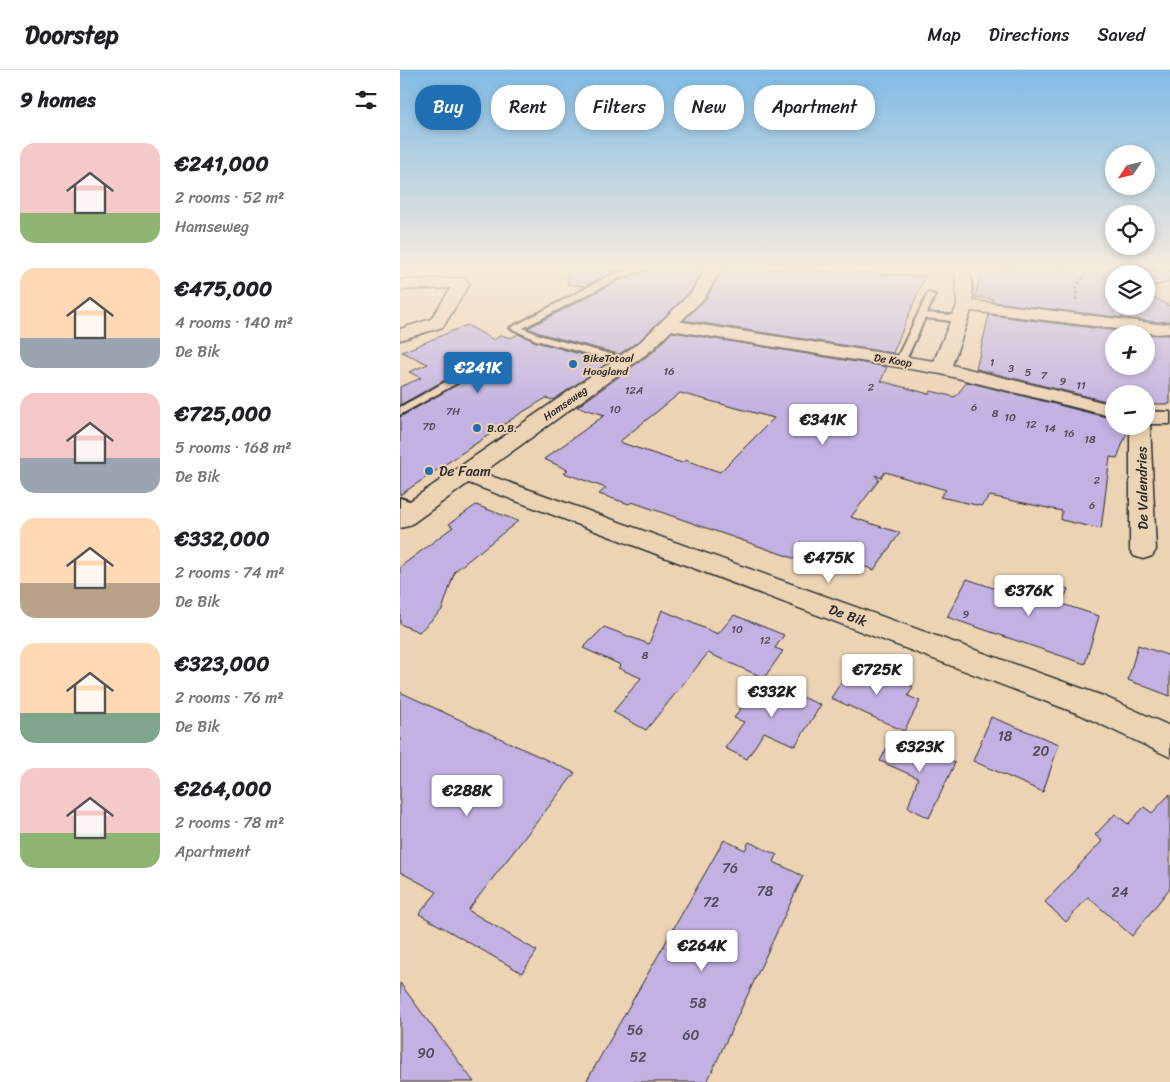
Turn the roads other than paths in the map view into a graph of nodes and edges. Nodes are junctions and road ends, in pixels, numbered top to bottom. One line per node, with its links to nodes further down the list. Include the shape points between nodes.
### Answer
1 (441, 316): 9 (street, via 437,323)
2 (538, 316): 10 (lane, via 515,328 539,338)
3 (678, 316): 7 (street, Hamseweg)
4 (921, 316): 11 (lane)
5 (961, 316): 13 (street)
6 (1042, 316): 8 (street)
7 (670, 325): 10 (street, Hamseweg); 11 (street, De Koop)
8 (1170, 328)
9 (400, 335)
10 (625, 361): 19 (street, Hamseweg)
11 (900, 362): 13 (street, De Koop)
12 (480, 366): 15 (lane)
13 (941, 368): 14 (street, De Koop)
14 (1105, 409)
15 (400, 412)
16 (1155, 417): 17 (street)
17 (1170, 418)
18 (1141, 435): 22 (street, De Valendries)
19 (466, 474): 20 (street, Hamseweg); 23 (street, De Bik, via 1091,705)
20 (408, 505): 21 (street, Hamseweg)
21 (400, 520)
22 (1143, 550)
23 (1170, 743)

